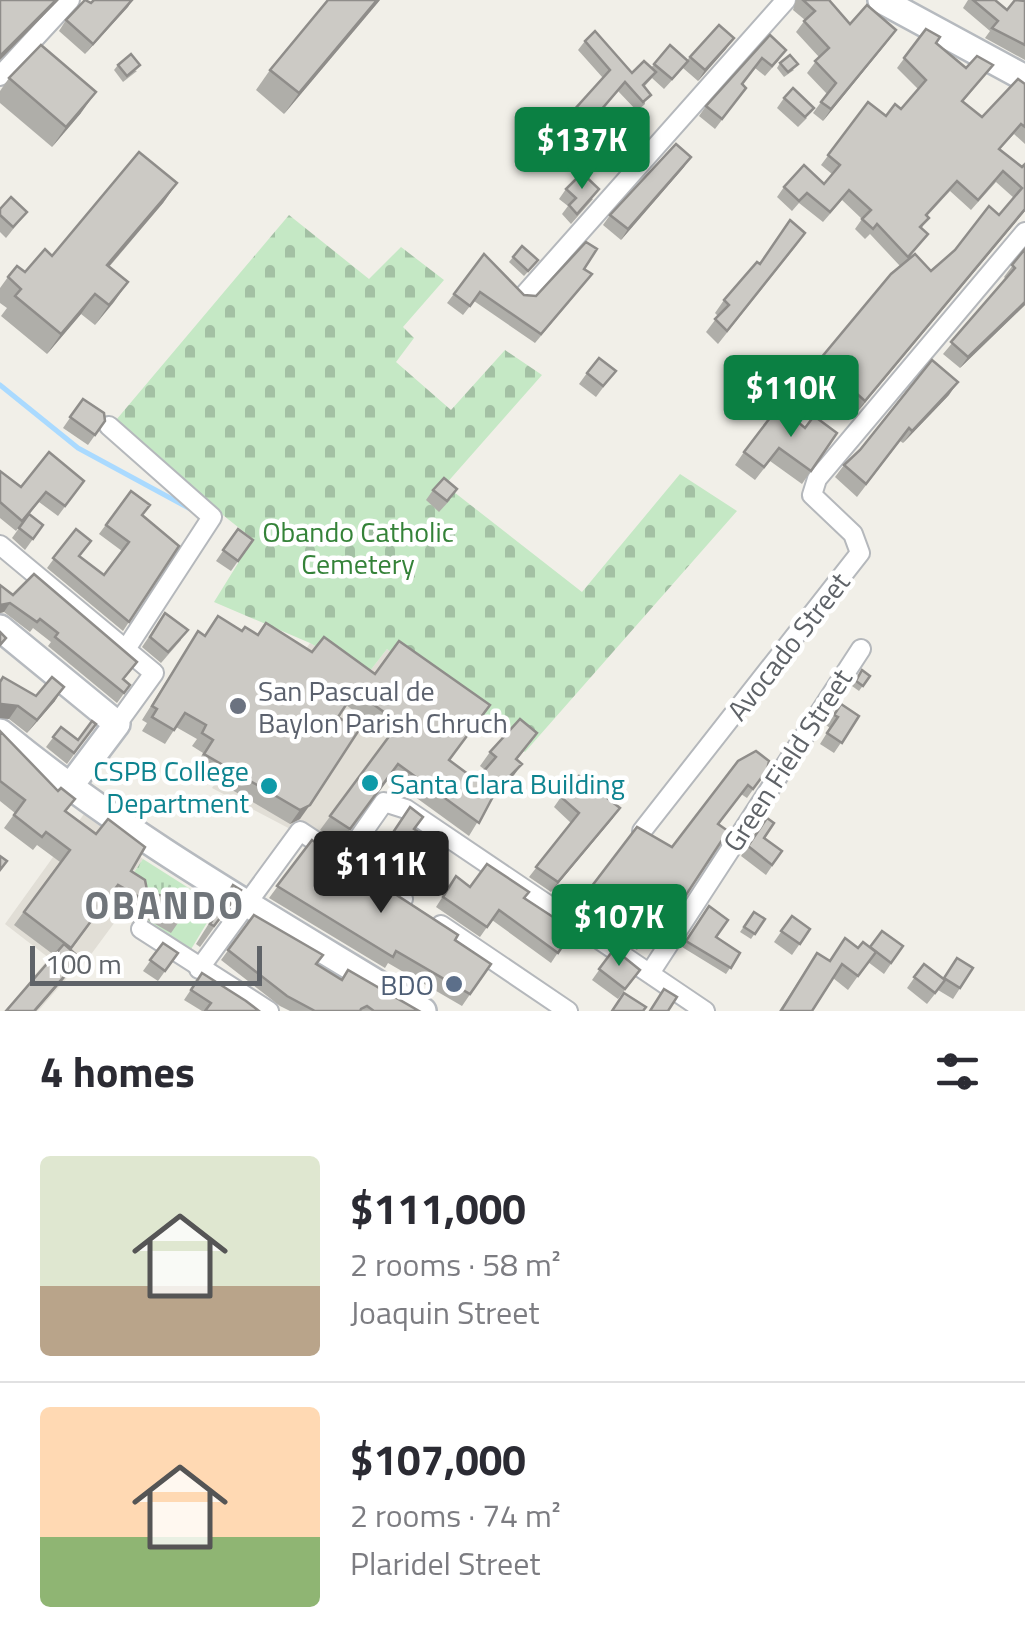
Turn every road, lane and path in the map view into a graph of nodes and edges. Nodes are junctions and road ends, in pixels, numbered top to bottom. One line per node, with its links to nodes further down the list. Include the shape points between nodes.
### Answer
1 (70, 0): 4 (street)
2 (786, 0): 7 (street)
3 (881, 0): 5 (main road)
4 (0, 76)
5 (1025, 78)
6 (1025, 232): 16 (street, Avocado Street, via 816,479 812,496 853,534 860,553)
7 (525, 294)
8 (109, 426): 11 (street, via 212,516)
9 (0, 545): 11 (street)
10 (0, 628): 13 (main road)
11 (126, 649): 13 (street, via 154,673)
12 (861, 649): 21 (street, Green Field Street)
13 (117, 724): 15 (main road)
14 (0, 732): 15 (main road)
15 (68, 788): 18 (main road)
16 (642, 831)
17 (344, 860): 18 (street, via 300,831); 21 (street, via 384,802 406,810); 24 (street)
18 (245, 902): 20 (street); 23 (main road)
19 (141, 929): 20 (street)
20 (199, 969): 22 (street)
21 (650, 974): 25 (street)
22 (270, 1011)
23 (423, 1011)
24 (568, 1011)
25 (706, 1011)

